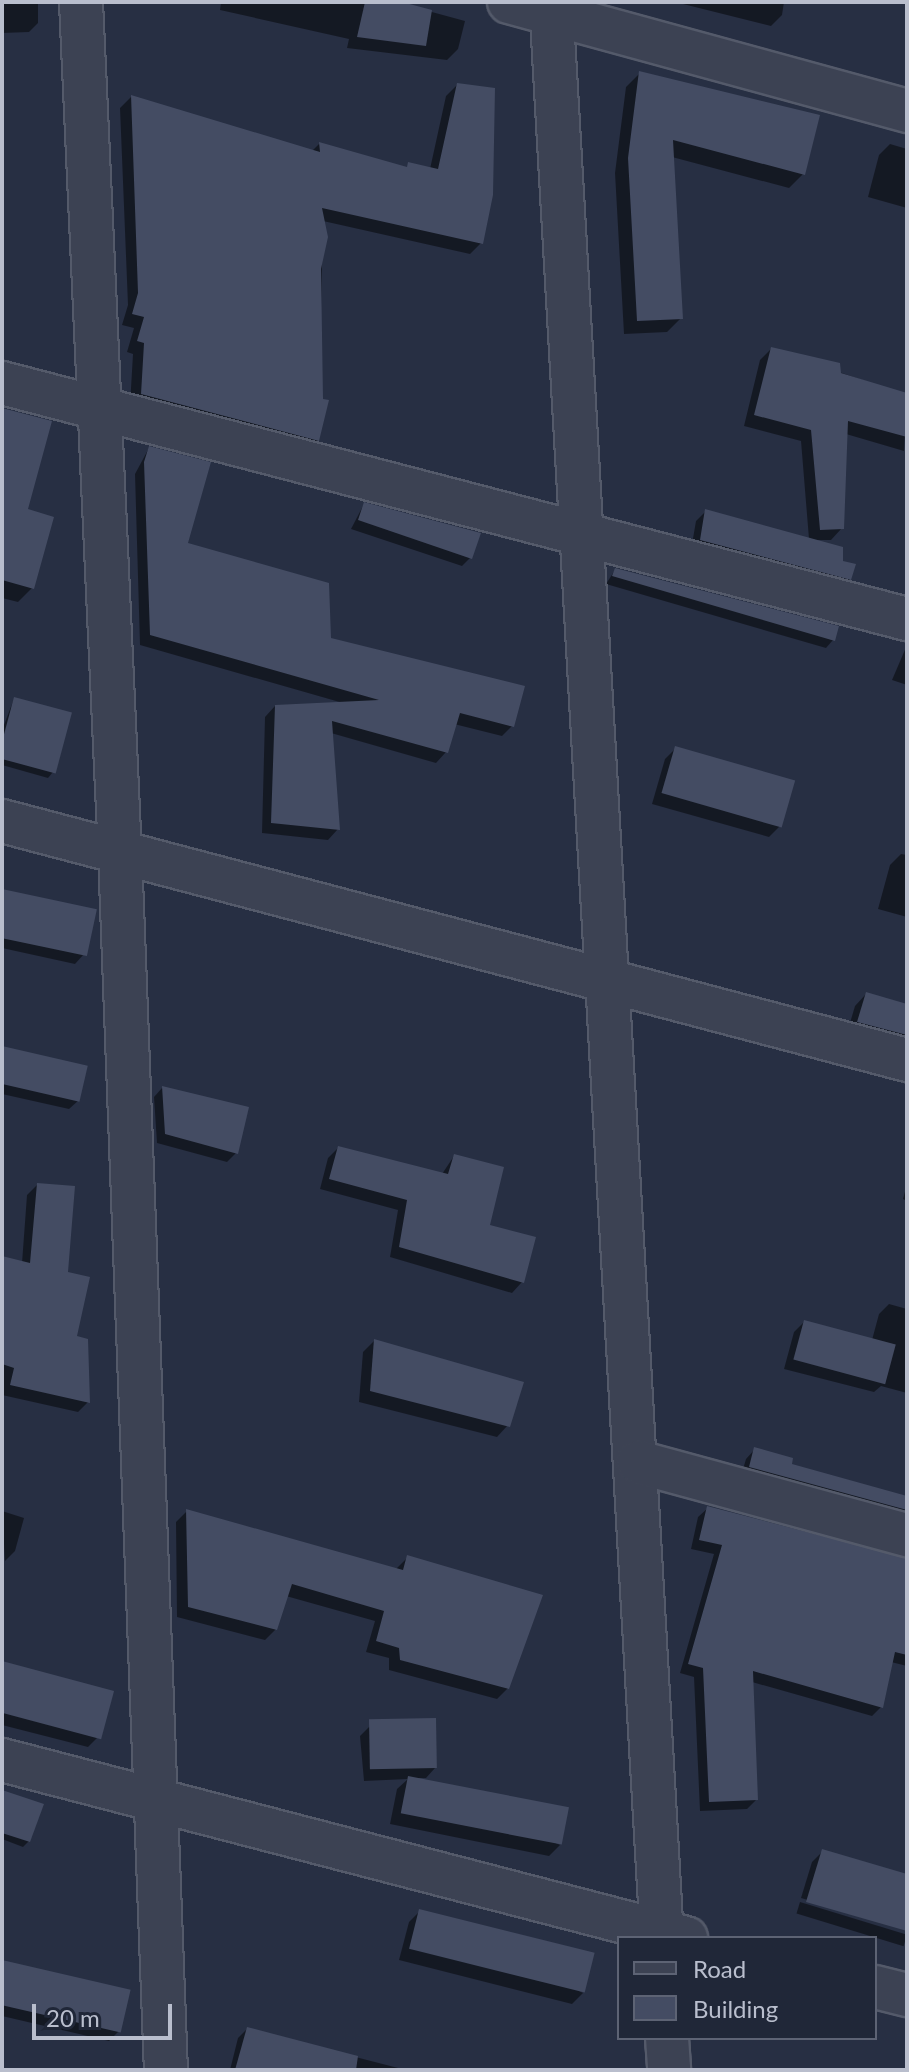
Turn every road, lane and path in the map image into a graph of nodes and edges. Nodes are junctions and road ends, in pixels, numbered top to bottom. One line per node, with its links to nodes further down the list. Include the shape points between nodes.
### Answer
1 (81, 2): 6 (street)
2 (509, 2): 3 (street)
3 (551, 8): 4 (street); 7 (street)
4 (907, 111)
5 (2, 383): 6 (street)
6 (100, 408): 7 (street); 10 (street)
7 (582, 534): 8 (street); 11 (street)
8 (907, 619)
9 (2, 821): 10 (street)
10 (120, 853): 11 (street); 16 (street)
11 (610, 982): 12 (street); 13 (street)
12 (907, 1060)
13 (638, 1462): 14 (street); 17 (street)
14 (907, 1535)
15 (2, 1760): 16 (street)
16 (156, 1800): 17 (street); 21 (street)
17 (670, 1936)
18 (877, 1988): 19 (street)
19 (907, 1995)
20 (667, 2040): 22 (street)
21 (166, 2070)
22 (669, 2070)

